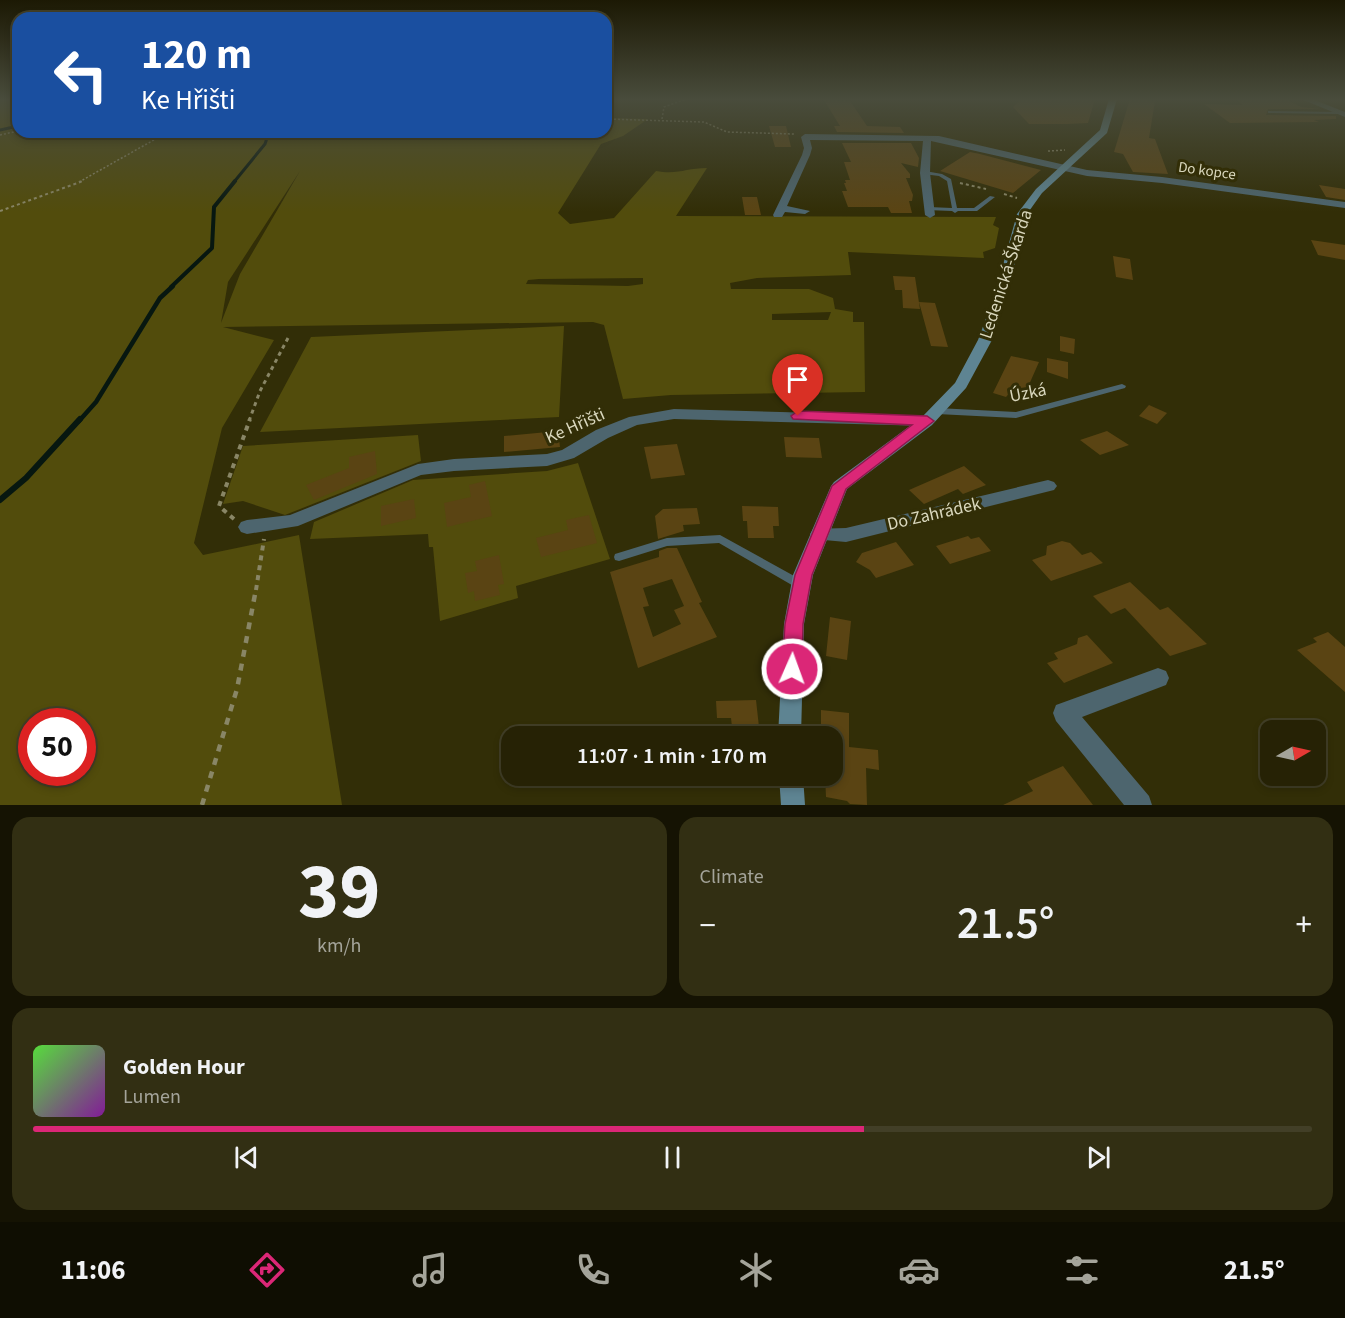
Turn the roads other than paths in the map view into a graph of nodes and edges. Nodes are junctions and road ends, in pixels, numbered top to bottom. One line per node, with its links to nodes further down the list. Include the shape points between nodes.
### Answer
1 (805, 137): 9 (street, Do kopce, via 806,155 779,212)
2 (883, 137): 4 (street, Do kopce)
3 (1098, 137): 5 (main road, Ledenická-Škarda)
4 (927, 138): 5 (street, Do kopce, via 963,143); 6 (street)
5 (1065, 169): 8 (street, Do kopce); 13 (main road, Ledenická-Škarda, via 1022,214 985,340 961,385)
6 (925, 173): 10 (lane, via 944,176 949,182); 11 (street)
7 (994, 193): 10 (lane, via 975,210)
8 (1345, 205)
9 (805, 211)
10 (955, 211): 11 (lane)
11 (930, 212)
12 (1122, 386): 13 (lane, Úzká, via 1016,415)
13 (932, 416): 15 (street, Ke Hřišti, via 674,414 634,421 568,454 547,460 418,470 292,521); 16 (main road, Ledenická-Škarda, via 840,486)
14 (1048, 486): 16 (street, Do Zahrádek, via 846,535)
15 (247, 527)
16 (819, 534): 18 (main road, Ledenická-Škarda)
17 (619, 557): 18 (lane, via 667,542 720,539)
18 (802, 585): 20 (main road, Ledenická-Škarda, via 794,624)
19 (1158, 678): 23 (street, via 1064,713)
20 (789, 726)
21 (792, 786): 22 (main road)
22 (793, 805)
23 (1140, 805)

